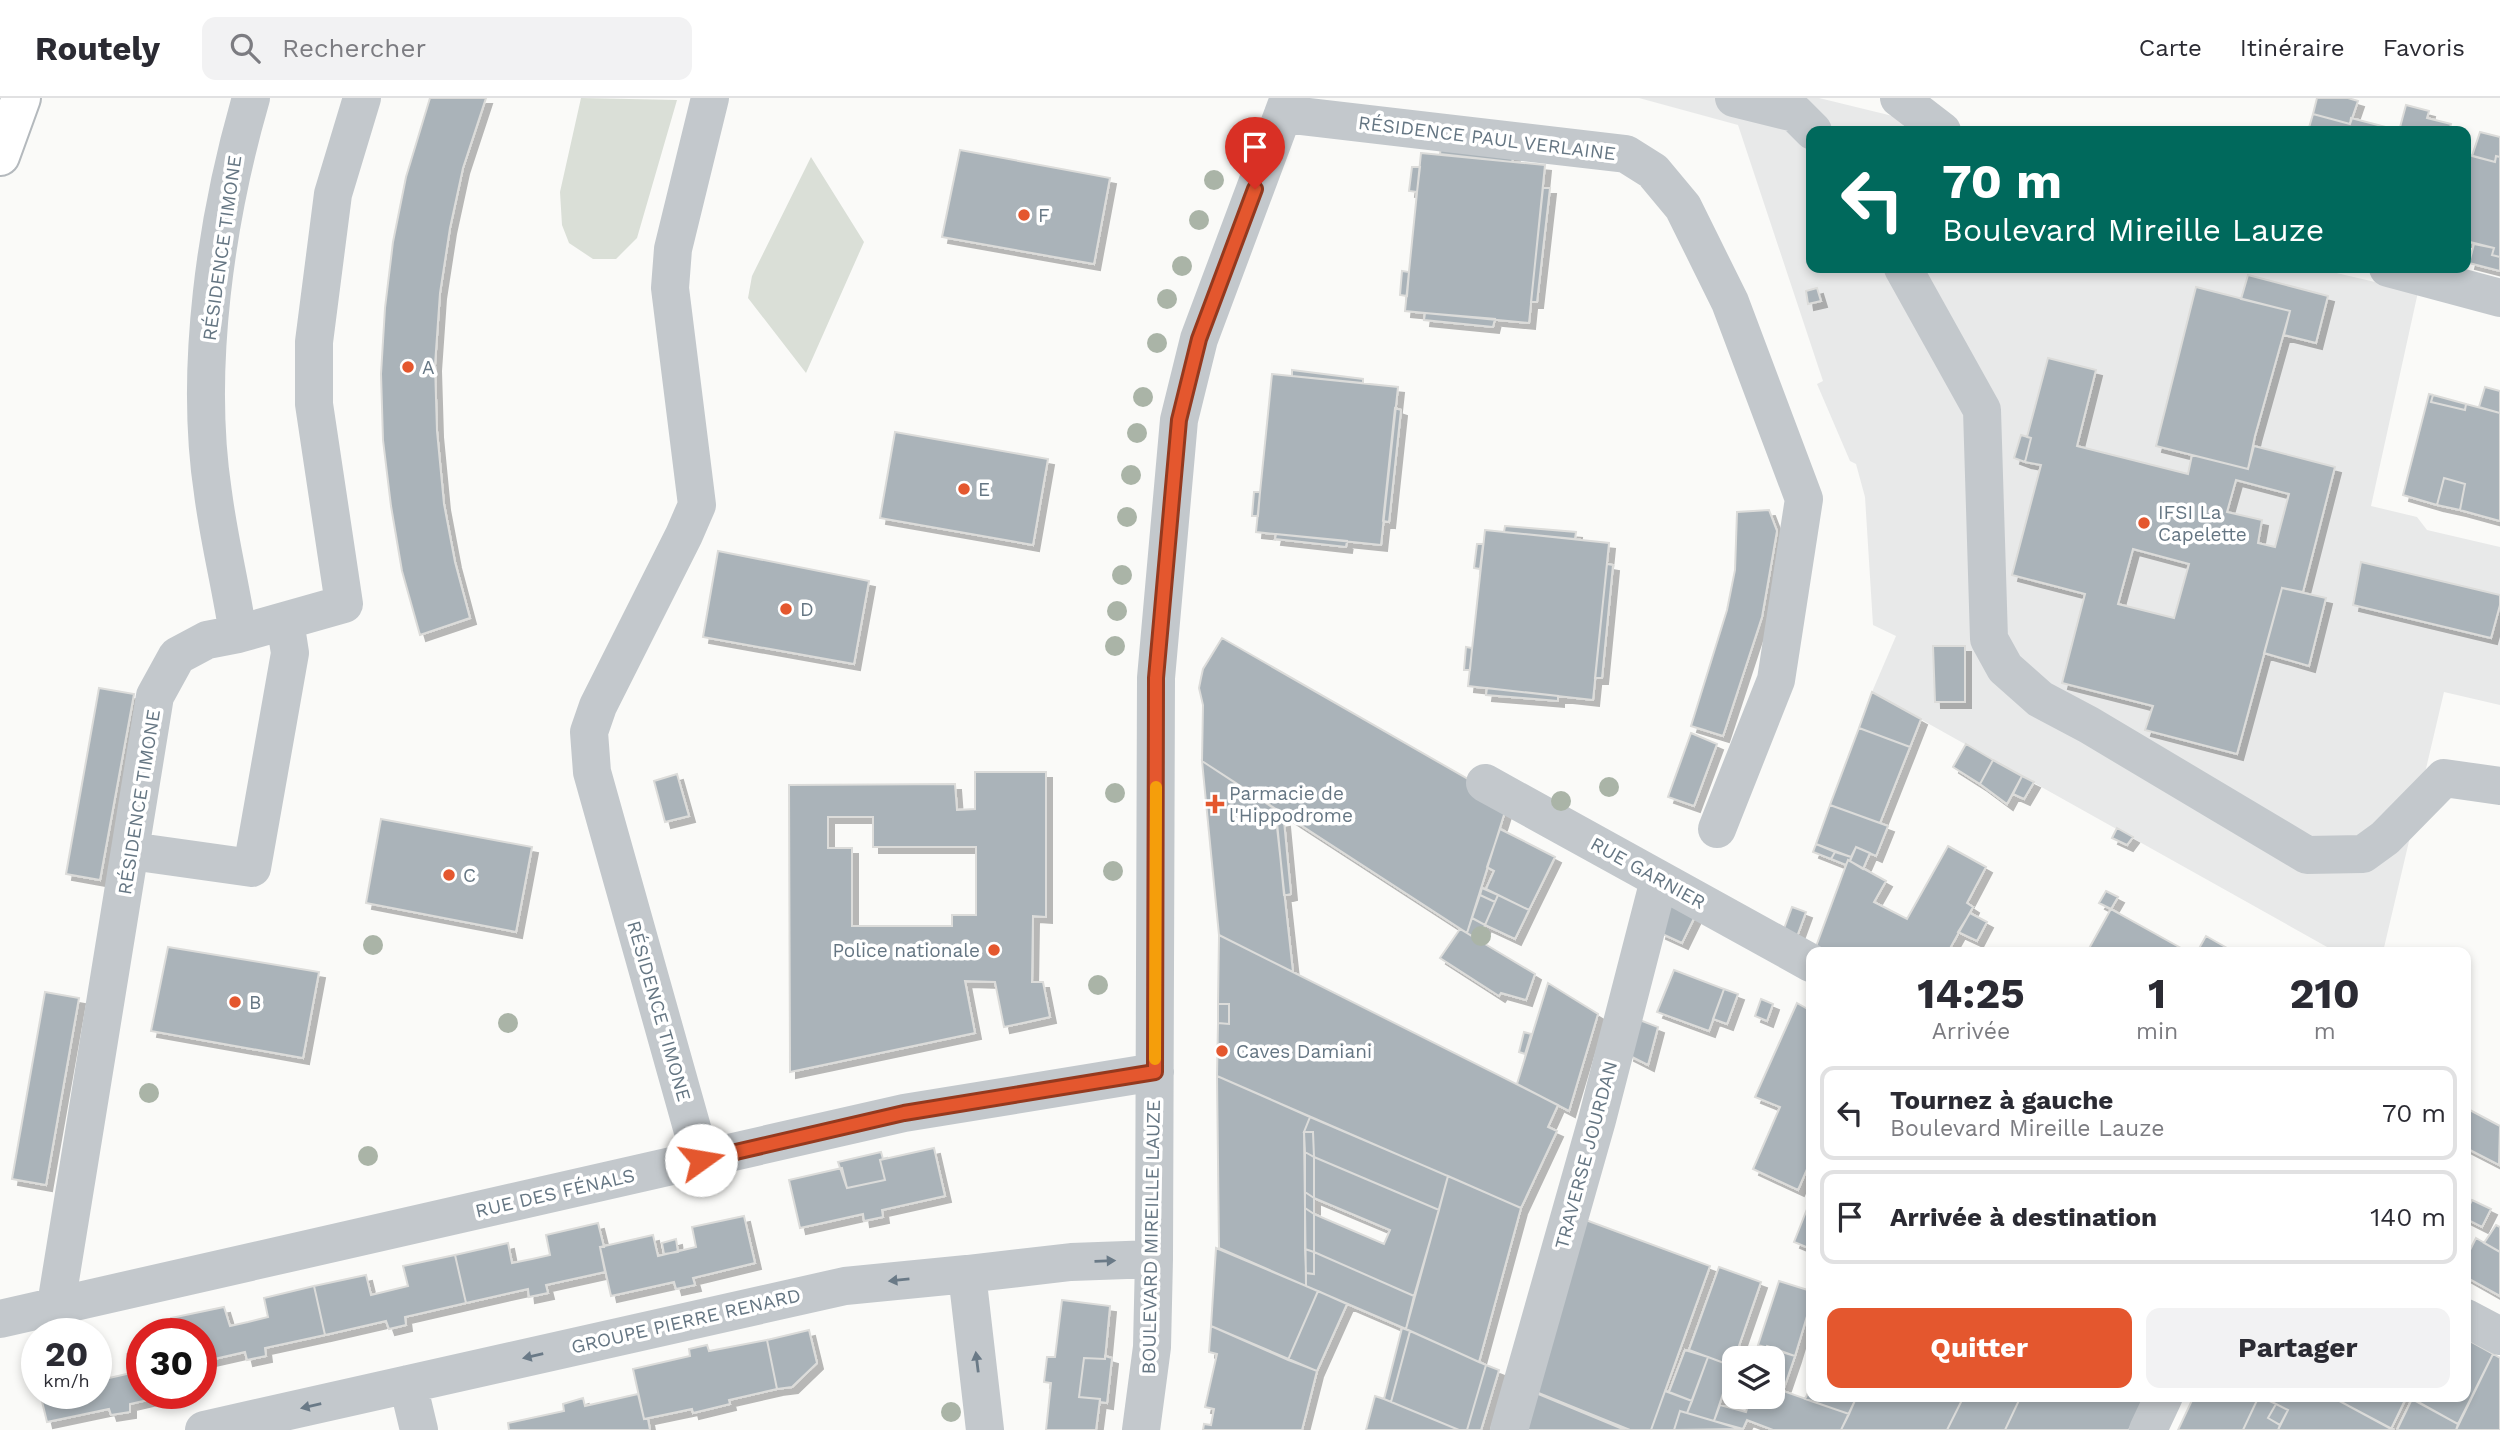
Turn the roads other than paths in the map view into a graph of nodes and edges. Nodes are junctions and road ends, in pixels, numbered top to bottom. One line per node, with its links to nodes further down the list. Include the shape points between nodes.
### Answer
1 (21, 98): 10 (highway)
2 (251, 98): 15 (street, RÉSIDENCE TIMONE, via 232,162 221,234 205,405 212,492)
3 (362, 98): 14 (street, via 334,194 314,342 314,404 344,604)
4 (710, 98): 23 (street, RÉSIDENCE TIMONE, via 673,249 670,288 697,505 589,732 592,772)
5 (1734, 98): 8 (street, via 1795,113)
6 (1899, 98): 9 (street)
7 (1286, 106): 18 (street, RÉSIDENCE PAUL VERLAINE, via 1626,154 1653,171 1683,207 1730,302 1804,499 1776,680); 22 (street, BOULEVARD MIREILLE LAUZE, via 1199,339 1179,420 1156,678)
8 (1808, 126)
9 (1935, 126)
10 (0, 156)
11 (1906, 273): 17 (street, via 1982,410 1989,639 2005,668 2031,692 2307,855 2363,854 2444,778)
12 (2407, 273): 13 (street)
13 (2500, 298)
14 (285, 621): 15 (street); 19 (street, via 290,653 252,868)
15 (238, 634): 19 (street, RÉSIDENCE TIMONE, via 207,640 177,656 155,696)
16 (1485, 783): 20 (street, RUE GARNIER)
17 (2500, 786)
18 (1717, 829)
19 (131, 851): 26 (street, RÉSIDENCE TIMONE)
20 (1659, 880): 21 (street, RUE GARNIER); 36 (street, TRAVERSE JOURDAN)
21 (1806, 960)
22 (1155, 1072): 23 (street, RUE DES FÉNALS, via 904,1113); 24 (street, BOULEVARD MIREILLE LAUZE)
23 (701, 1160): 26 (street, RUE DES FÉNALS)
24 (1154, 1259): 25 (street, GROUPE PIERRE RENARD, one-way to 24, via 1071,1262); 35 (street, BOULEVARD MIREILLE LAUZE, via 1152,1347)
25 (967, 1274): 30 (street, GROUPE PIERRE RENARD, one-way to 30, via 845,1286); 34 (street, one-way to 25)
26 (55, 1305): 27 (street, RUE DES FÉNALS)
27 (0, 1319)
28 (2471, 1321): 29 (street)
29 (2500, 1336)
30 (408, 1384): 32 (street, GROUPE PIERRE RENARD, one-way to 32); 33 (street)
31 (2161, 1402): 37 (street)
32 (204, 1430)
33 (419, 1430)
34 (985, 1430)
35 (1141, 1430)
36 (1509, 1430)
37 (2148, 1430)

